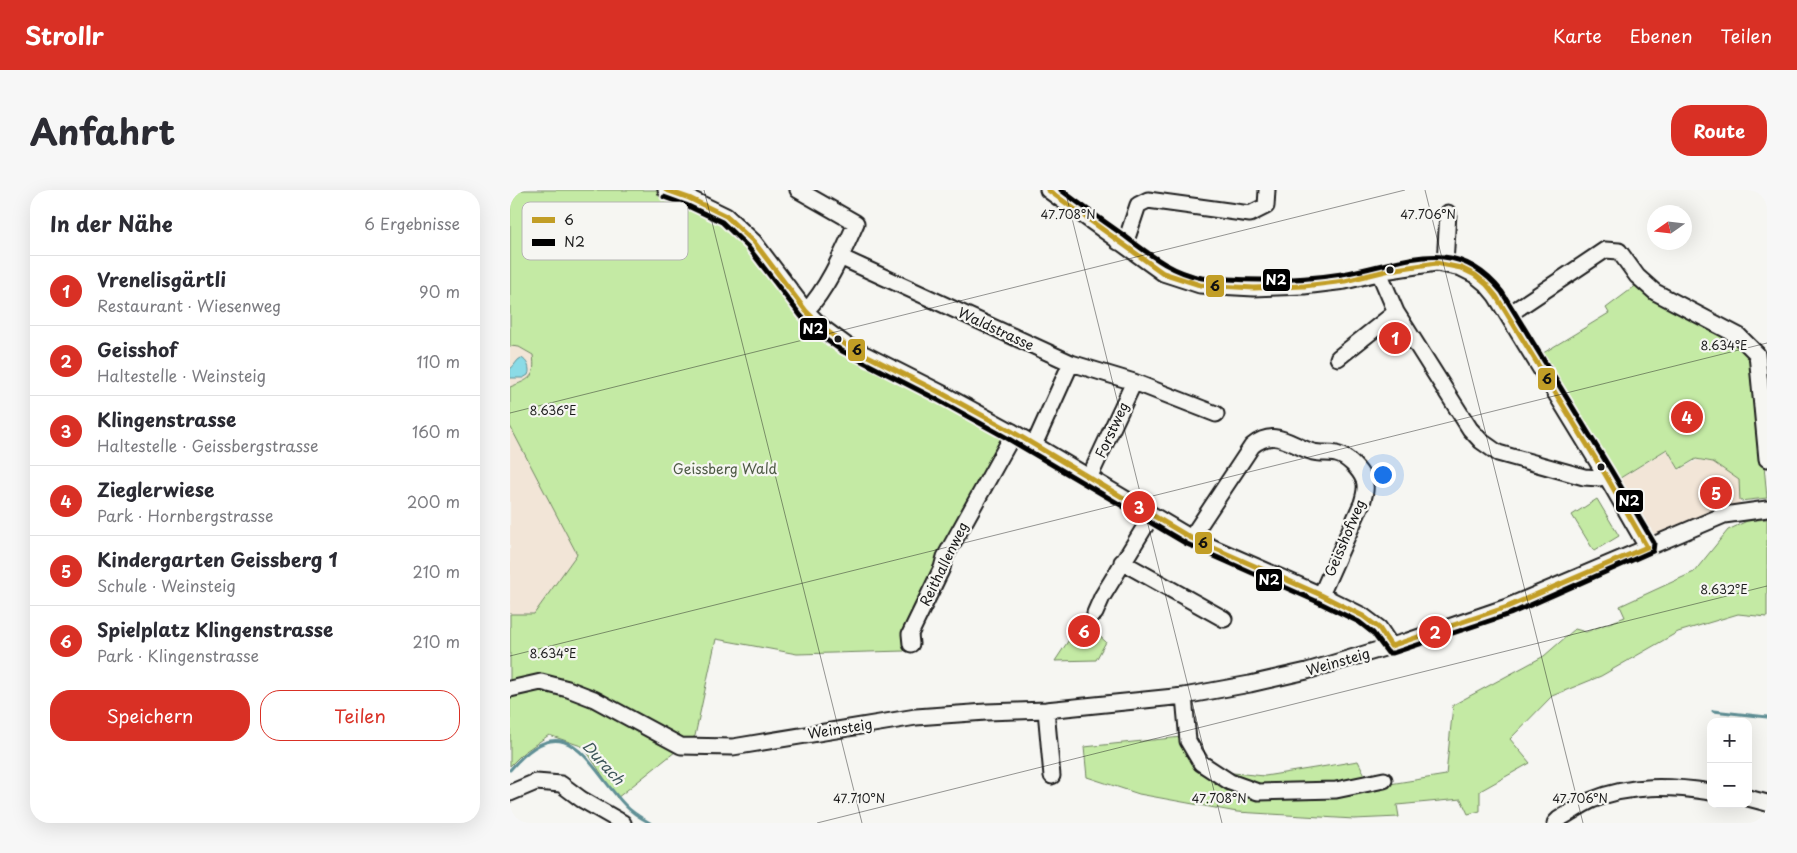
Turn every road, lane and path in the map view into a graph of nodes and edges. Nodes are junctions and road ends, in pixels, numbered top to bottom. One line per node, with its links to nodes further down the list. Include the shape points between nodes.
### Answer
1 (666, 190): 10 (street, via 726,216 754,242)
2 (798, 190): 7 (street, via 856,223)
3 (1048, 190): 6 (street)
4 (1267, 190): 6 (street, via 1266,206 1250,214 1148,200 1138,205 1127,238)
5 (1448, 213): 8 (street)
6 (1118, 242): 9 (street, via 1163,273 1209,286 1304,286)
7 (840, 256): 10 (street, via 814,303); 14 (street, Waldstrasse)
8 (1445, 264): 9 (street, via 1425,263); 12 (street, via 1475,275 1486,284)
9 (1379, 272): 11 (street)
10 (806, 311): 17 (street, via 822,328 846,345)
11 (1396, 312): 13 (street); 20 (street, via 1470,430 1481,441 1498,453 1584,477 1599,478)
12 (1508, 316): 19 (street, via 1605,250 1619,251 1637,276 1655,292 1739,336 1757,354); 20 (street)
13 (1338, 358)
14 (1071, 363): 15 (street); 18 (street)
15 (1134, 382): 16 (street); 21 (street, Forstweg)
16 (1216, 414)
17 (1014, 433): 18 (street); 30 (street, Reithallenweg, via 944,557 942,568 910,634)
18 (1034, 445): 21 (street)
19 (1767, 459)
20 (1605, 474): 25 (street)
21 (1089, 478): 23 (street)
22 (1767, 509): 25 (street, Weinsteig, via 1724,515)
23 (1152, 515): 24 (street); 26 (street)
24 (1191, 538): 27 (street); 27 (street, Geisshofweg, via 1259,440 1279,437 1311,451 1339,454 1360,473 1365,491)
25 (1647, 547): 31 (street, Weinsteig, via 1507,607)
26 (1122, 562): 28 (street); 29 (street)
27 (1321, 595): 31 (street, via 1363,616)
28 (1095, 613)
29 (1224, 619)
30 (911, 644)
31 (1392, 646): 33 (street, Weinsteig, via 1307,671)
32 (510, 688): 34 (street, Weinsteig, via 540,682 568,689 594,699 681,746 733,747 916,717)
33 (1184, 696): 34 (street, Weinsteig); 36 (street, via 1188,741 1201,763 1230,782 1258,792 1336,790)
34 (1046, 710): 35 (street)
35 (1052, 776)
36 (1384, 780)
37 (1707, 791): 42 (street, via 1650,787 1614,792 1592,800)
38 (510, 793): 41 (street, via 536,782 561,784)
39 (1752, 799): 40 (street)
40 (1767, 803)
41 (623, 823)
42 (1555, 823)

